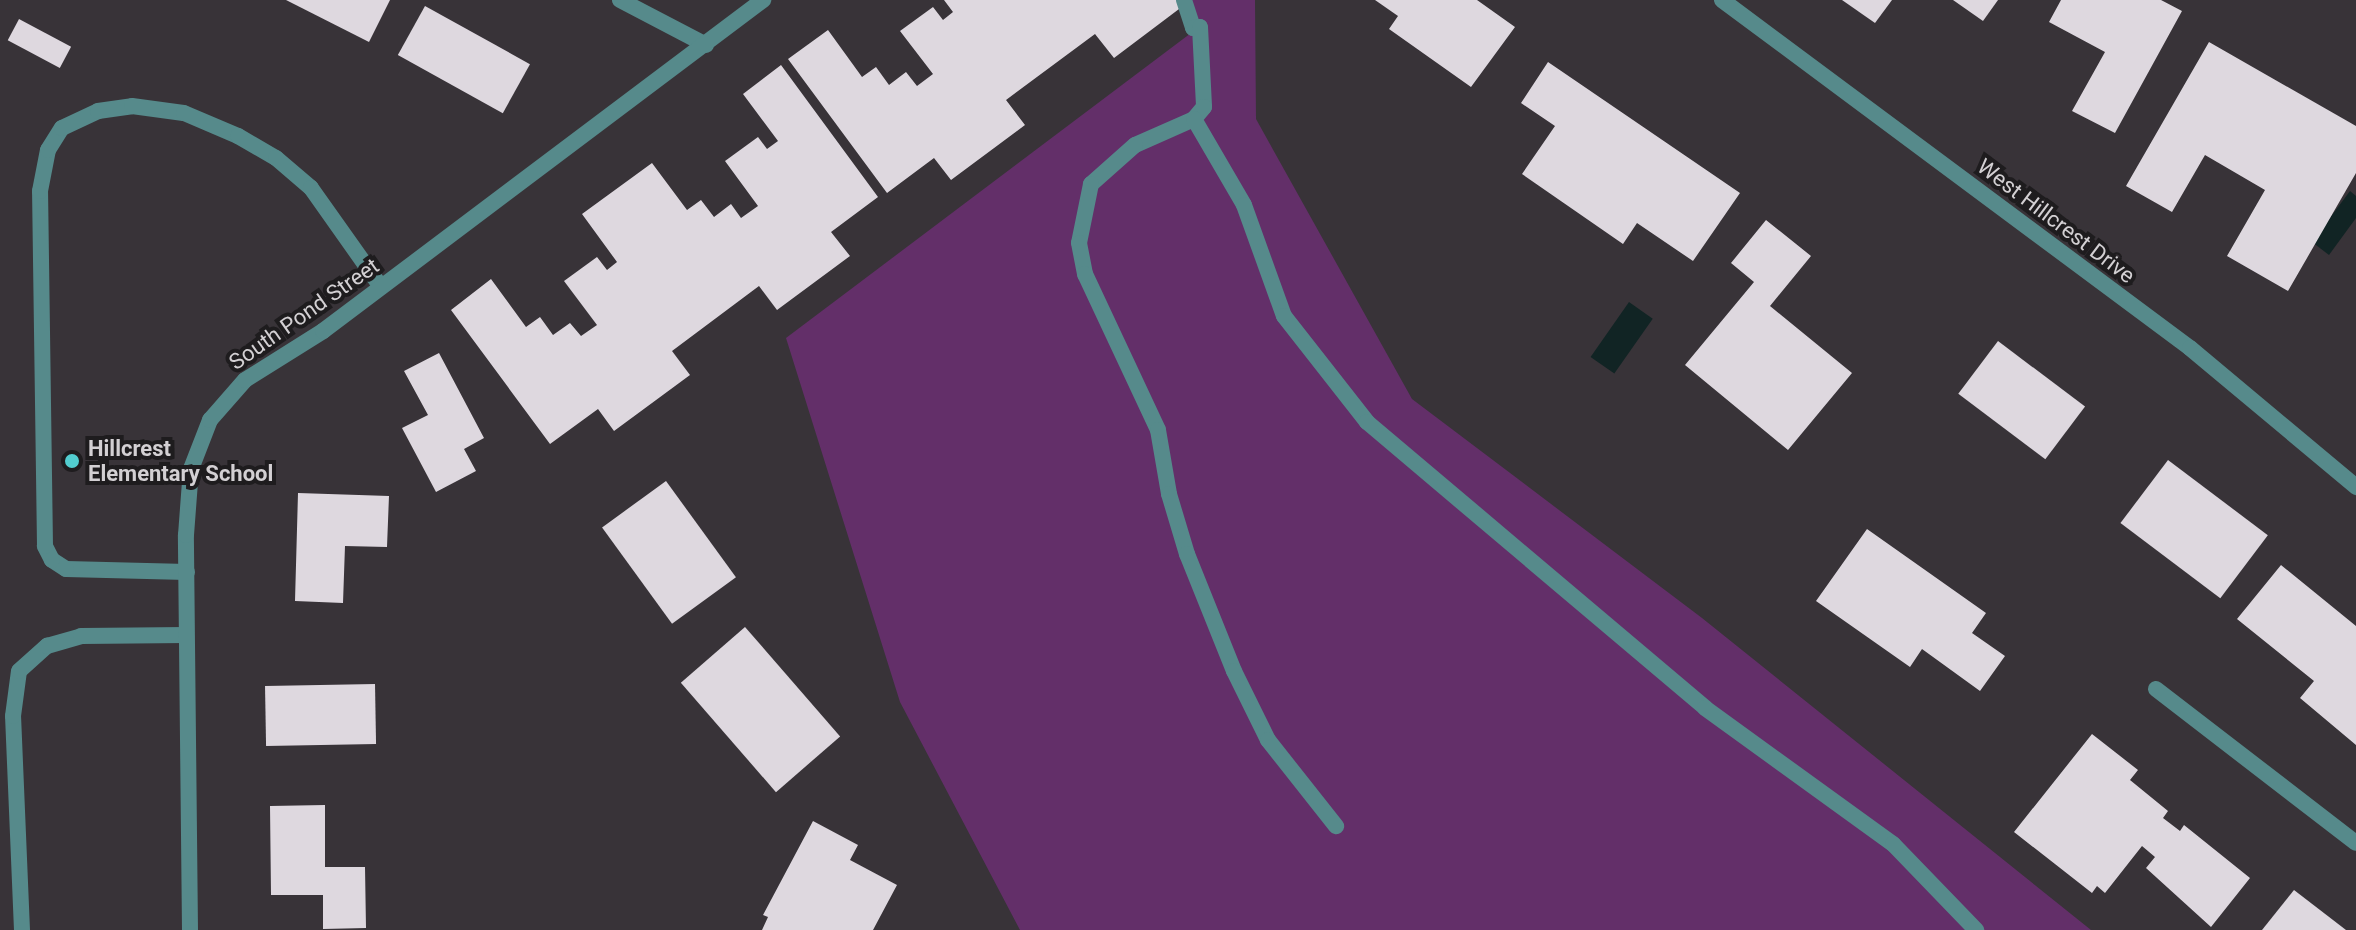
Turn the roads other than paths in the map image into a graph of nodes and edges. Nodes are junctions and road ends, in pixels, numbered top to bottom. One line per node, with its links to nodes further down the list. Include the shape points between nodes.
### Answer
1 (620, 0): 5 (street)
2 (763, 0): 5 (street, South Pond Street)
3 (1184, 0): 6 (street, via 1193,28 1200,27 1204,107)
4 (1722, 0): 8 (street, West Hillcrest Drive, via 2190,348)
5 (706, 45): 7 (street, South Pond Street)
6 (1194, 119): 12 (street, via 1135,145 1091,184 1079,243 1085,274 1158,430 1187,554 1234,671 1268,740); 16 (street, via 1244,205 1284,316 1367,422 1705,708 1893,844)
7 (381, 287): 9 (street, South Pond Street, via 245,380 210,420 191,469); 9 (street, via 311,188 276,158 238,136 184,113 132,106 98,111 62,128 41,171 40,191 45,546 52,560 66,569)
8 (2356, 487)
9 (187, 572): 10 (street, South Pond Street)
10 (186, 635): 14 (street, via 81,636 47,646 19,671 13,716); 15 (street, South Pond Street)
11 (2156, 689): 13 (street)
12 (1336, 826)
13 (2356, 843)
14 (22, 930)
15 (190, 930)
16 (1976, 930)

